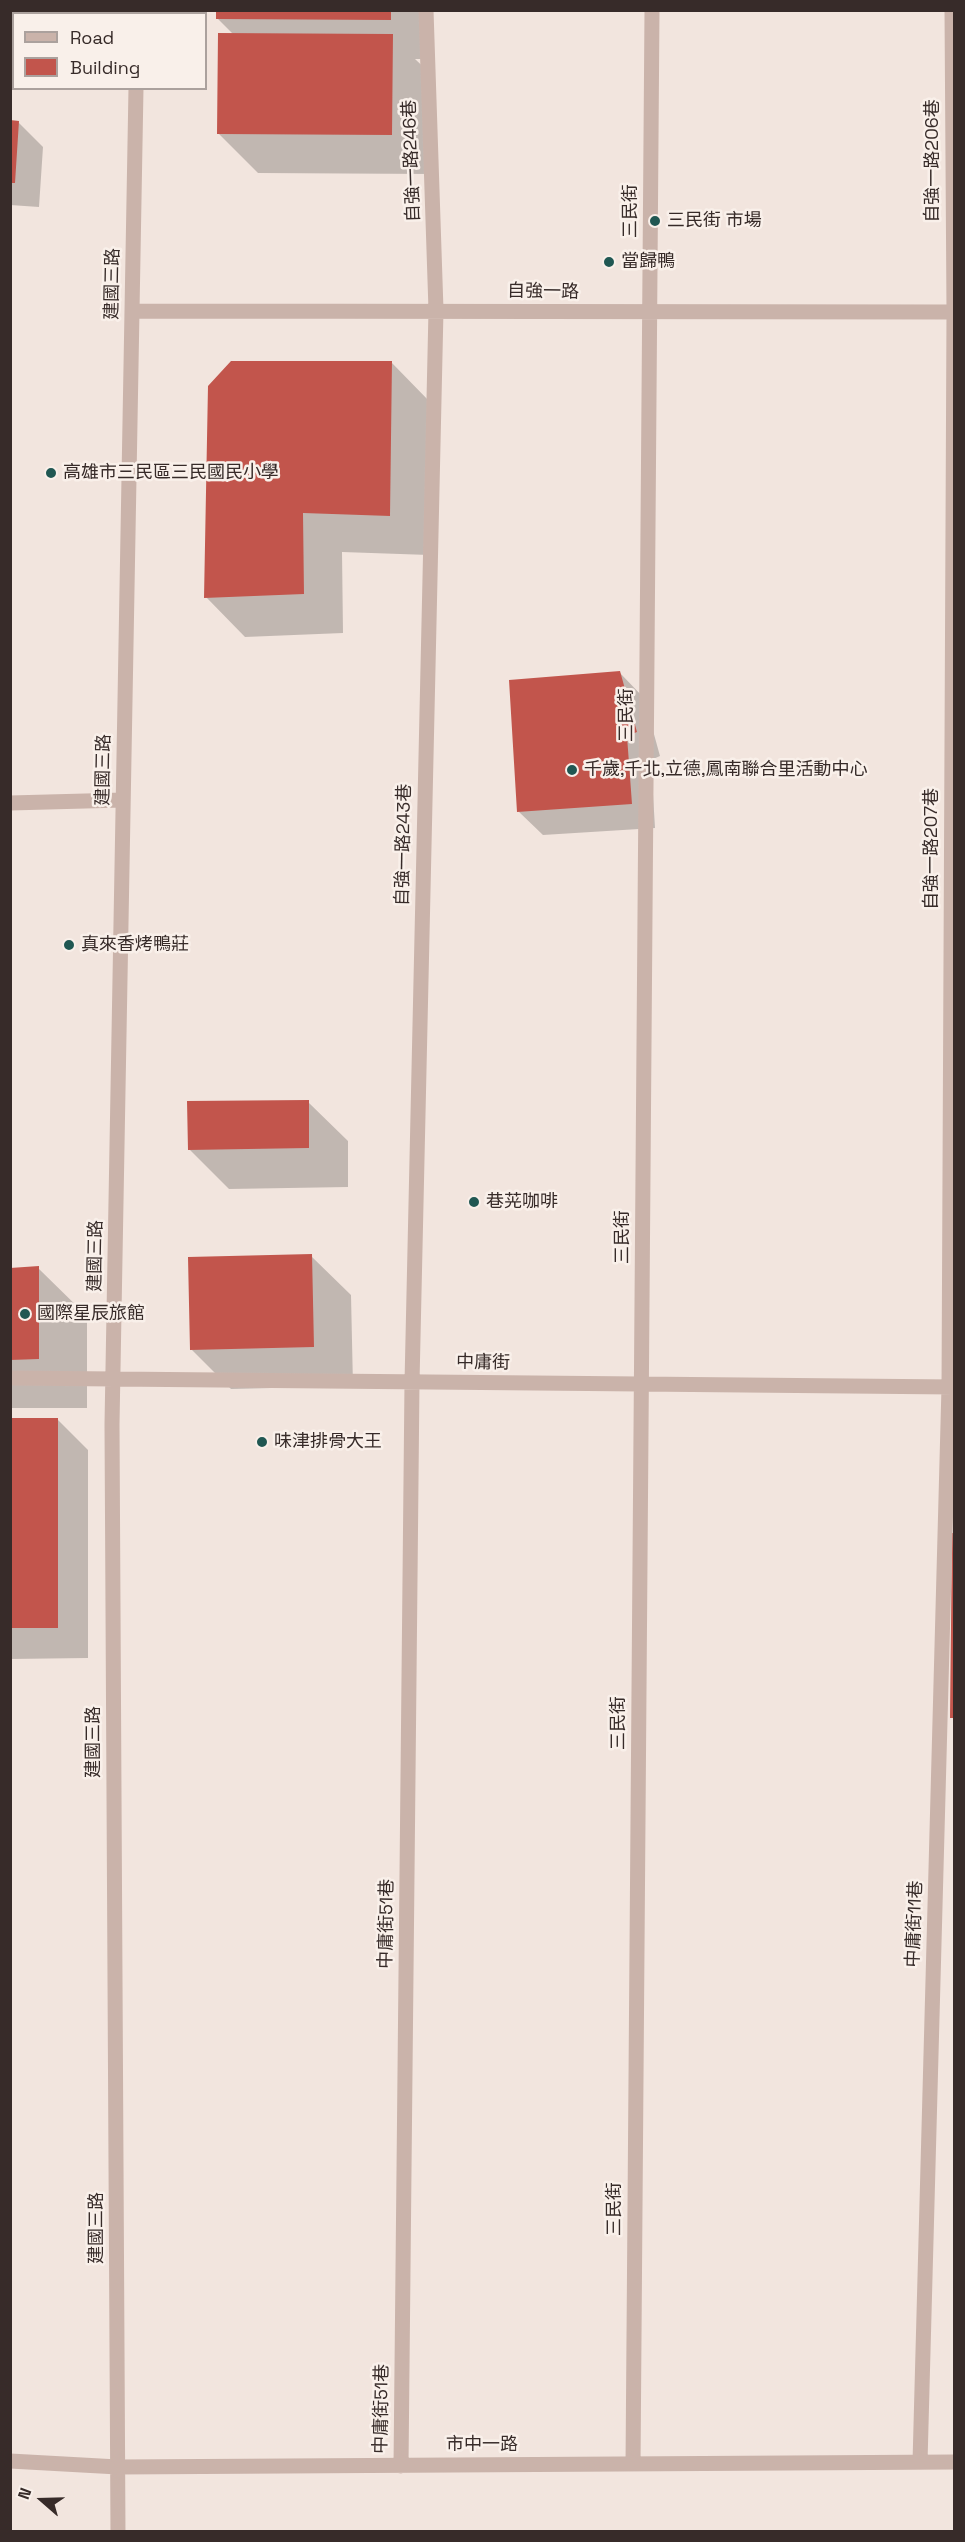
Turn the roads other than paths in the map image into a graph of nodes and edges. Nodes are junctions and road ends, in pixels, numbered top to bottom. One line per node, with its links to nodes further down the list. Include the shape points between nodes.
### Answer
1 (426, 10): 5 (street, 自強一路246巷)
2 (652, 10): 7 (street, 三民街)
3 (952, 10): 8 (street, 自強一路206巷)
4 (136, 90): 6 (street, 建國三路)
5 (436, 310): 6 (street, 自強一路); 7 (street, 自強一路); 13 (street, 自強一路243巷)
6 (132, 311): 9 (street, 建國三路)
7 (650, 312): 8 (street, 自強一路); 14 (street, 三民街)
8 (954, 312): 15 (street, 自強一路207巷)
9 (123, 800): 10 (street); 12 (street, 建國三路)
10 (10, 803)
11 (10, 1378): 12 (street, 中庸街)
12 (114, 1379): 13 (street, 中庸街); 21 (street, 建國三路)
13 (412, 1382): 14 (street, 中庸街); 20 (street, 中庸街51巷)
14 (641, 1384): 15 (street, 中庸街); 19 (street, 三民街)
15 (952, 1387): 17 (street, 中庸街11巷)
16 (10, 2461): 21 (street, 市中一路)
17 (920, 2462): 18 (street, 市中一路); 19 (street, 市中一路)
18 (954, 2462)
19 (633, 2464): 20 (street, 市中一路)
20 (401, 2466): 21 (street, 市中一路)
21 (118, 2467): 22 (street, 建國三路)
22 (118, 2532)

